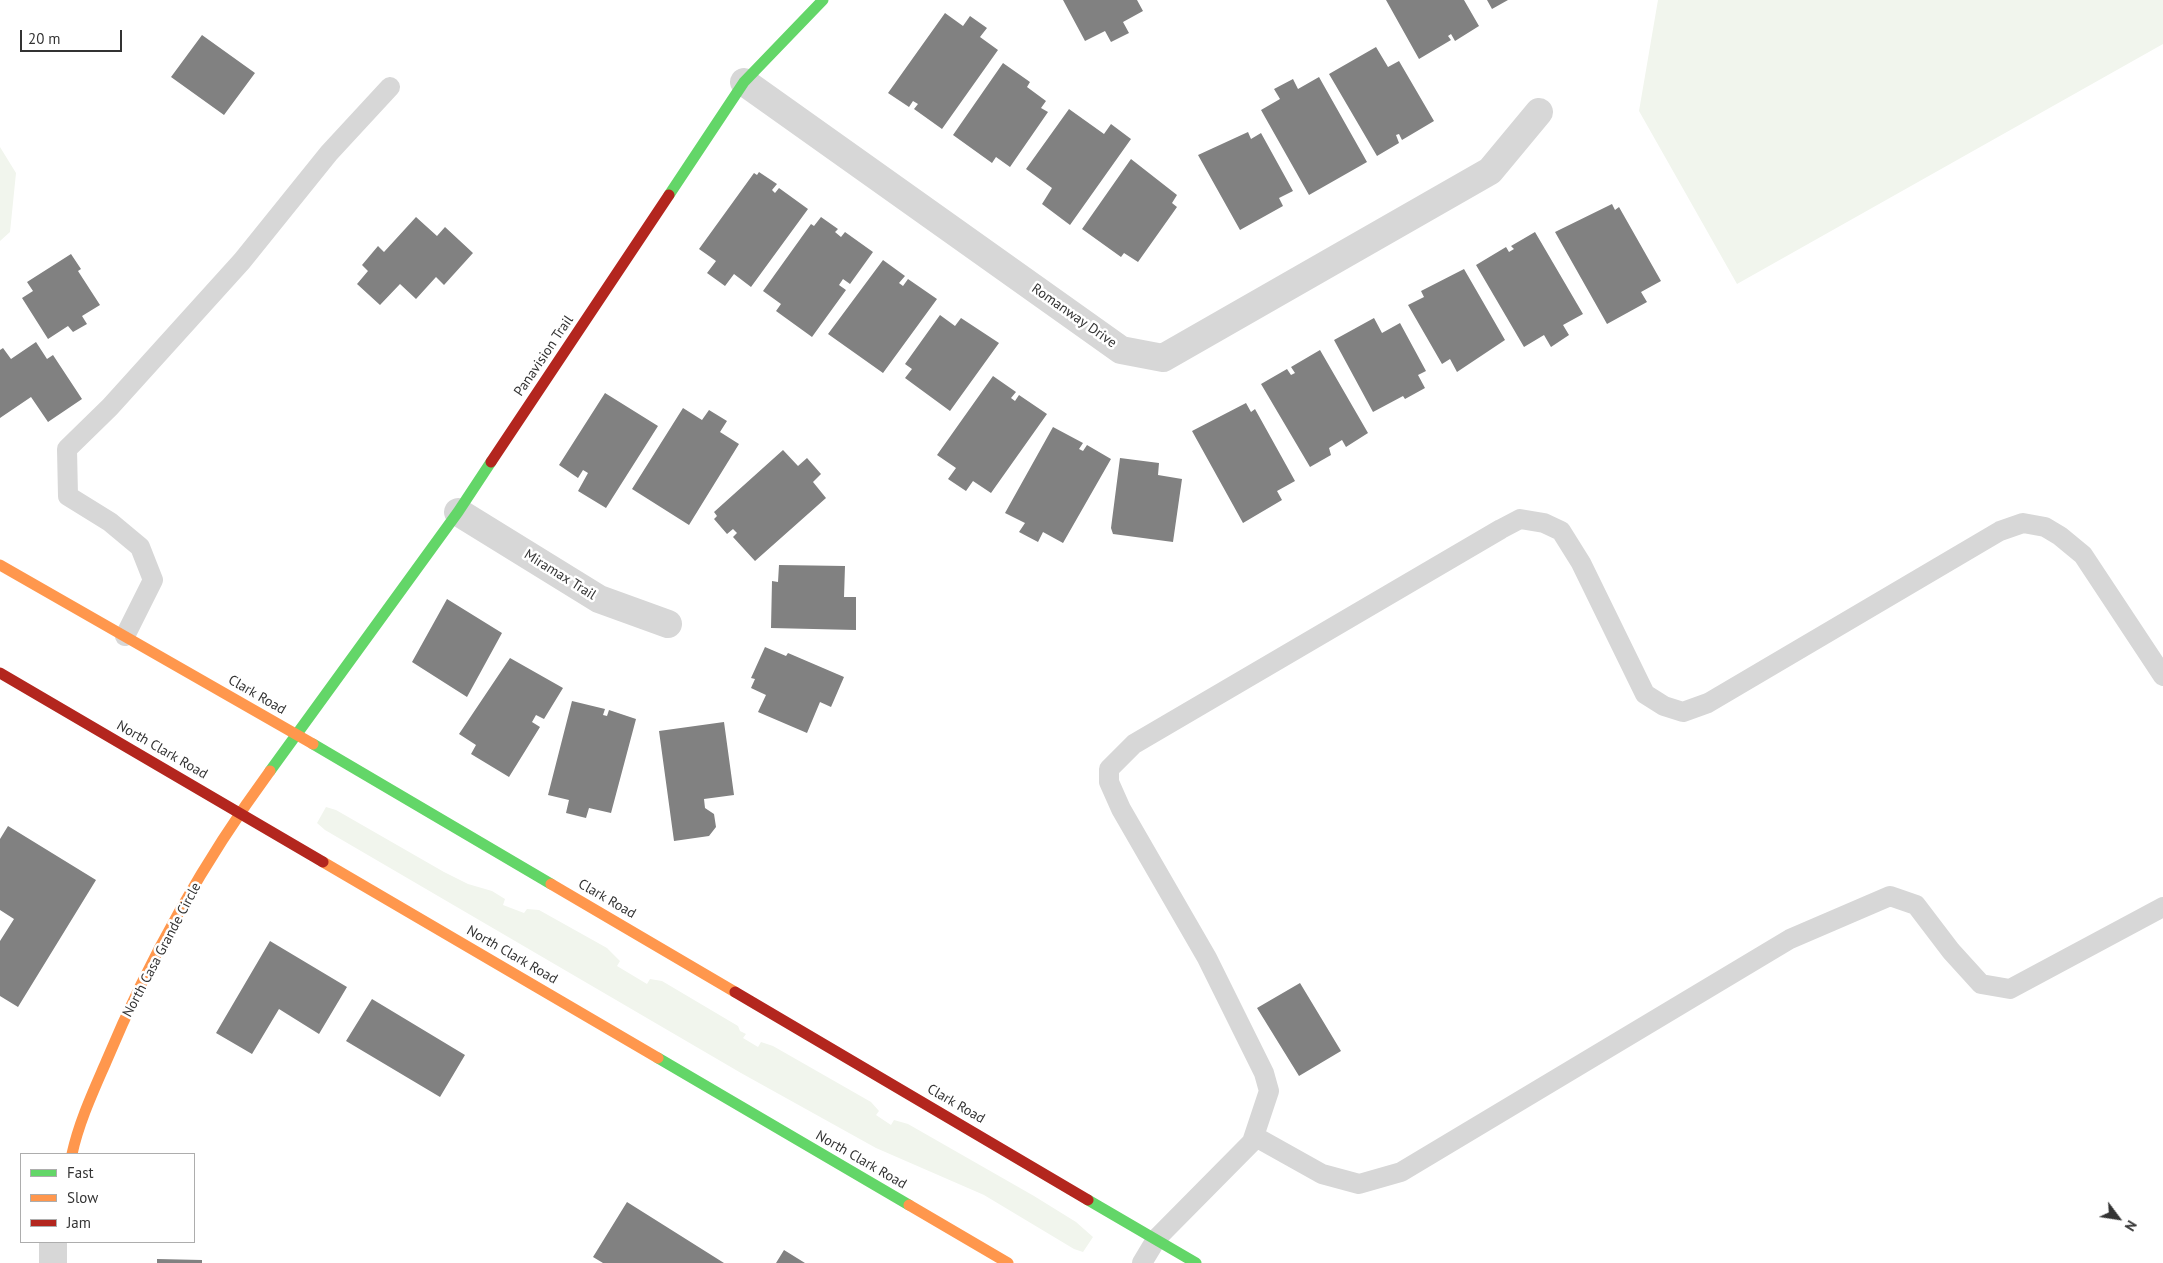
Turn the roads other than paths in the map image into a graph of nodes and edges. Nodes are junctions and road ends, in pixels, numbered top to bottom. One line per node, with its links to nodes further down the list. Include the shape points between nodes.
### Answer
1 (823, 0): 2 (main road, Panavision Trail)
2 (744, 82): 4 (street, Romanway Drive, via 1121,350 1163,358 1490,171); 5 (main road, Panavision Trail)
3 (390, 87): 8 (lane, via 329,153 242,261 110,407 67,449 68,496 110,522 140,547 153,580)
4 (1539, 112)
5 (458, 512): 7 (street, Miramax Trail, via 599,599); 11 (main road, Panavision Trail)
6 (0, 565): 8 (main road, Clark Road)
7 (668, 624)
8 (125, 636): 11 (main road, Clark Road)
9 (0, 673): 12 (main road, North Clark Road)
10 (2163, 676): 14 (lane, via 2082,555 2045,527 2023,524 2000,531 1708,703 1683,712 1664,706 1645,694 1581,563 1560,532 1544,524 1520,519 1134,744 1109,769 1108,782 1121,809 1207,958 1264,1073 1269,1091)
11 (296, 735): 12 (main road, North Casa Grande Circle); 16 (main road, Clark Road)
12 (240, 812): 15 (main road, North Casa Grande Circle, via 171,926 117,1035 77,1130); 18 (main road, North Clark Road)
13 (2163, 906): 14 (lane, via 2010,989 1981,984 1916,905 1890,896 1790,939 1401,1172 1359,1184 1322,1174)
14 (1254, 1136): 16 (lane, via 1252,1142)
15 (72, 1153)
16 (1157, 1238): 20 (lane); 21 (main road, Clark Road)
17 (53, 1243): 19 (street)
18 (998, 1260)
19 (53, 1263)
20 (1142, 1263)
21 (1196, 1263)

